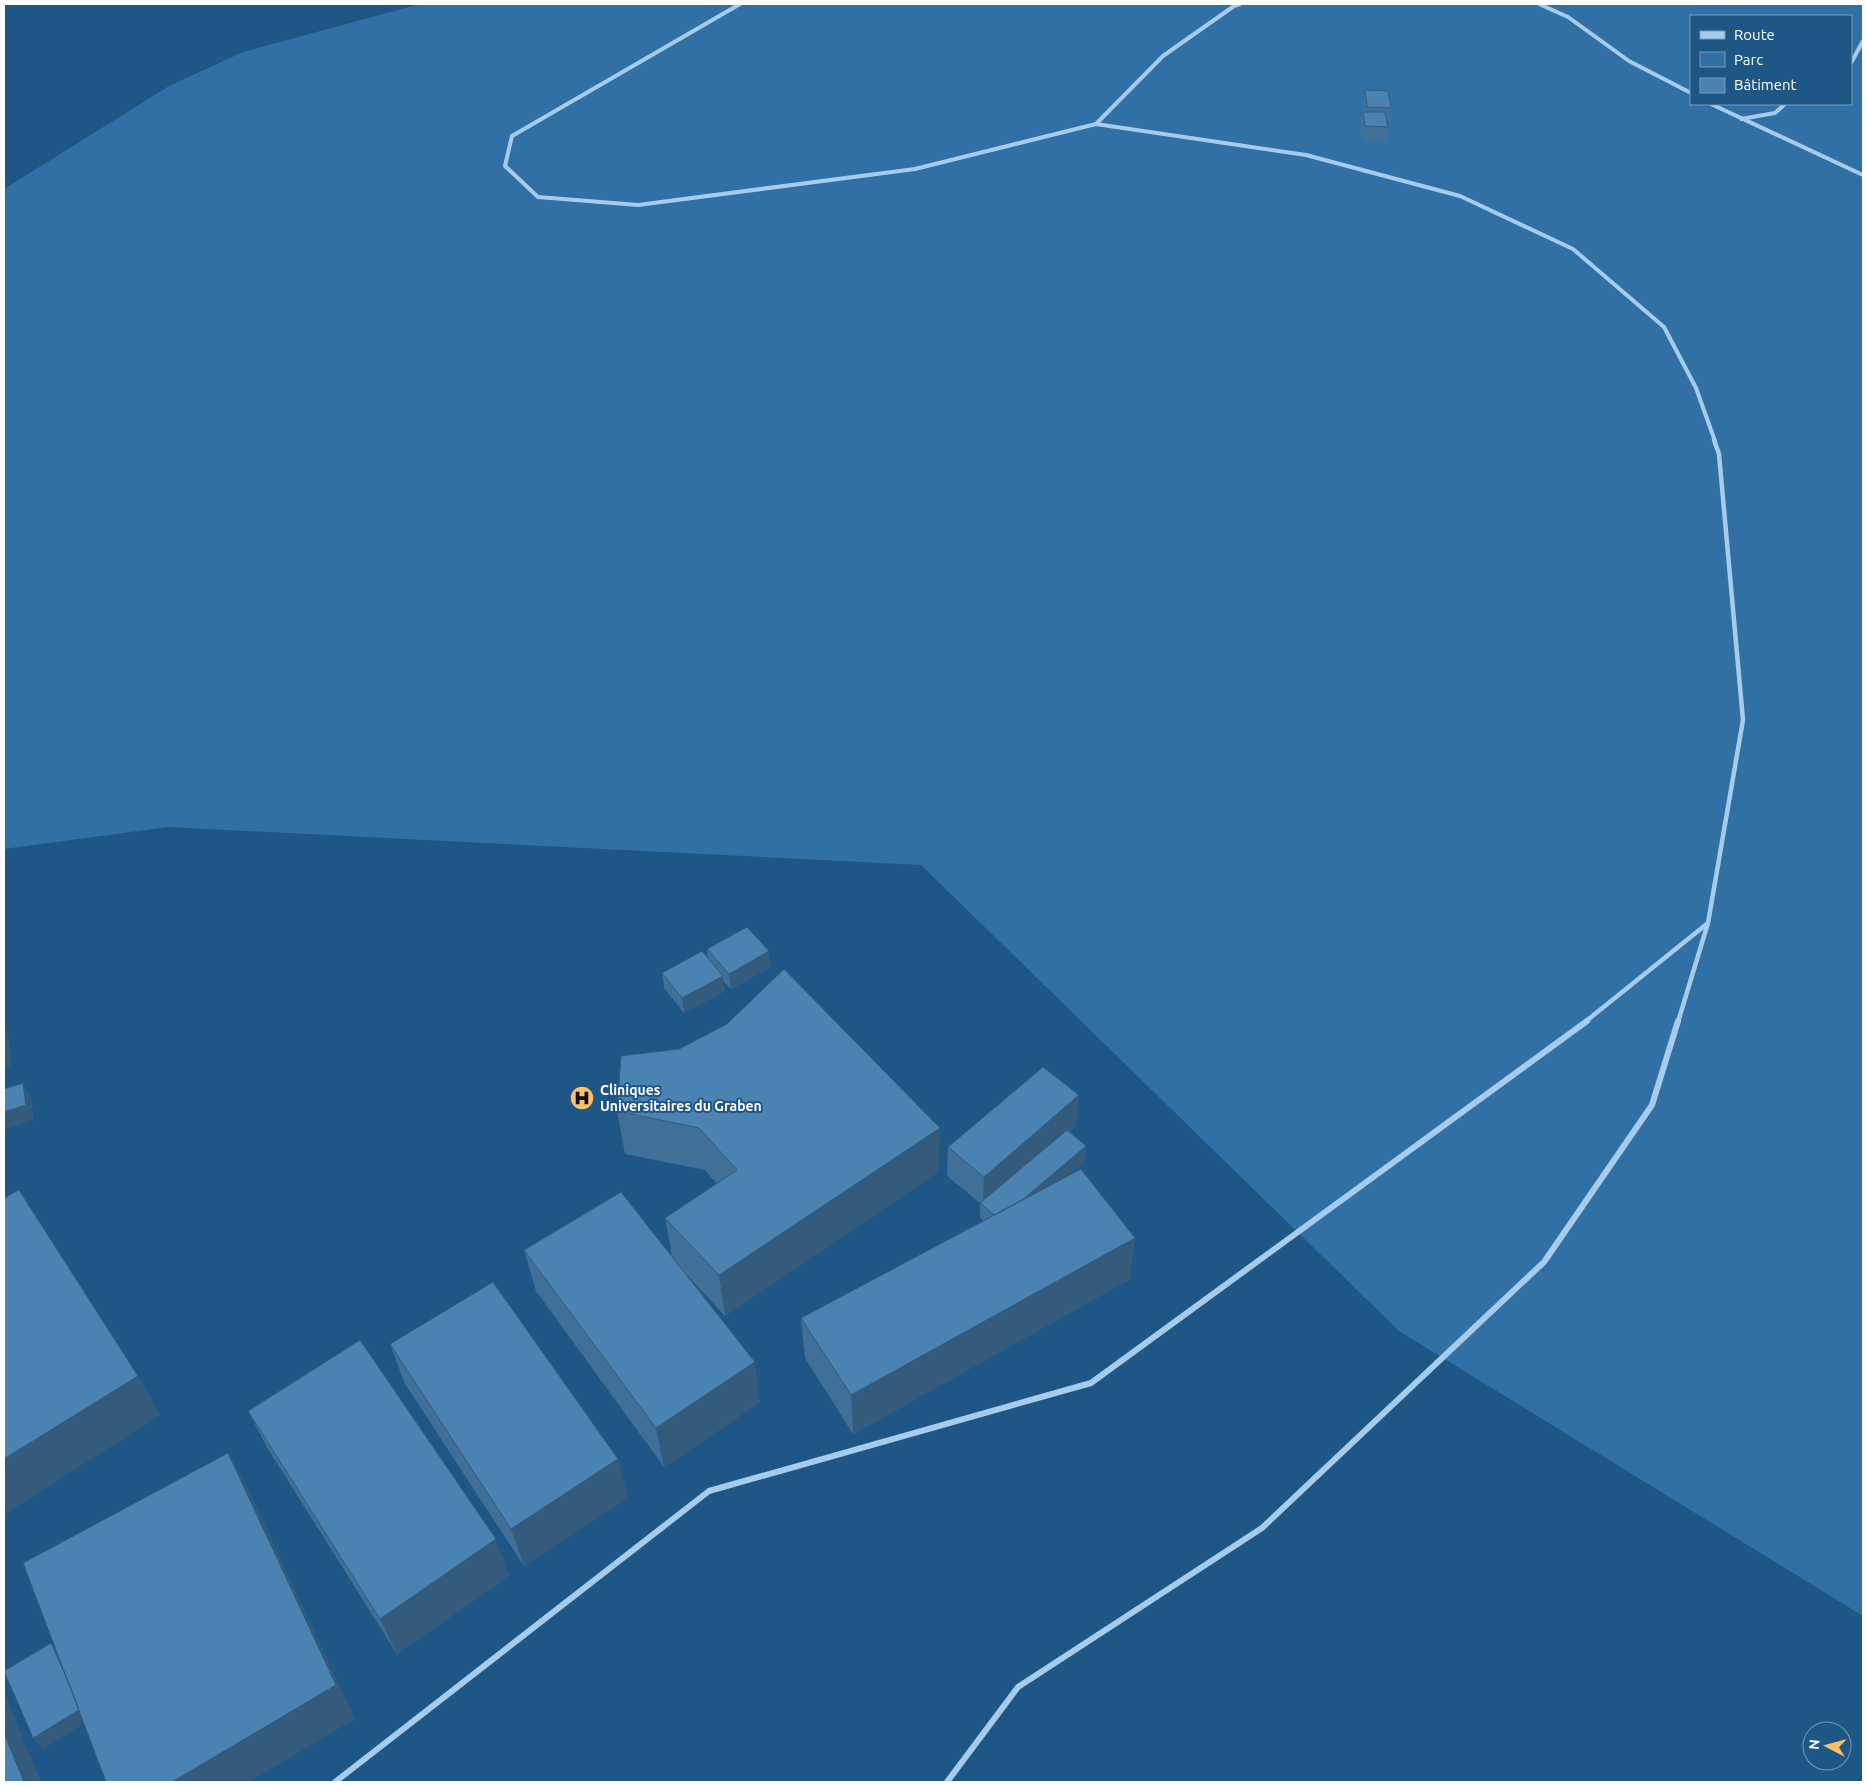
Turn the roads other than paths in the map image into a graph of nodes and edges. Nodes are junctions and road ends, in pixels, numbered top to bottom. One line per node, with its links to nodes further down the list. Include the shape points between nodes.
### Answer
1 (740, 4): 10 (street, via 512,136 505,166 538,197 638,205 915,169)
2 (1240, 4): 10 (street, via 1163,56)
3 (1539, 4): 6 (street, via 1568,17 1629,61)
4 (1863, 41): 5 (street)
5 (1852, 61)
6 (1690, 92)
7 (1713, 105): 9 (street)
8 (1785, 105): 9 (street, via 1775,113)
9 (1740, 119): 11 (street)
10 (1096, 124): 12 (street, via 1306,155 1460,196 1572,249 1664,328 1696,388 1719,454 1742,720)
11 (1863, 175)
12 (1708, 923): 13 (street, via 1570,1034 1091,1383 709,1491); 14 (street, via 1652,1105 1544,1262 1262,1528 1018,1687)
13 (335, 1782)
14 (947, 1782)

